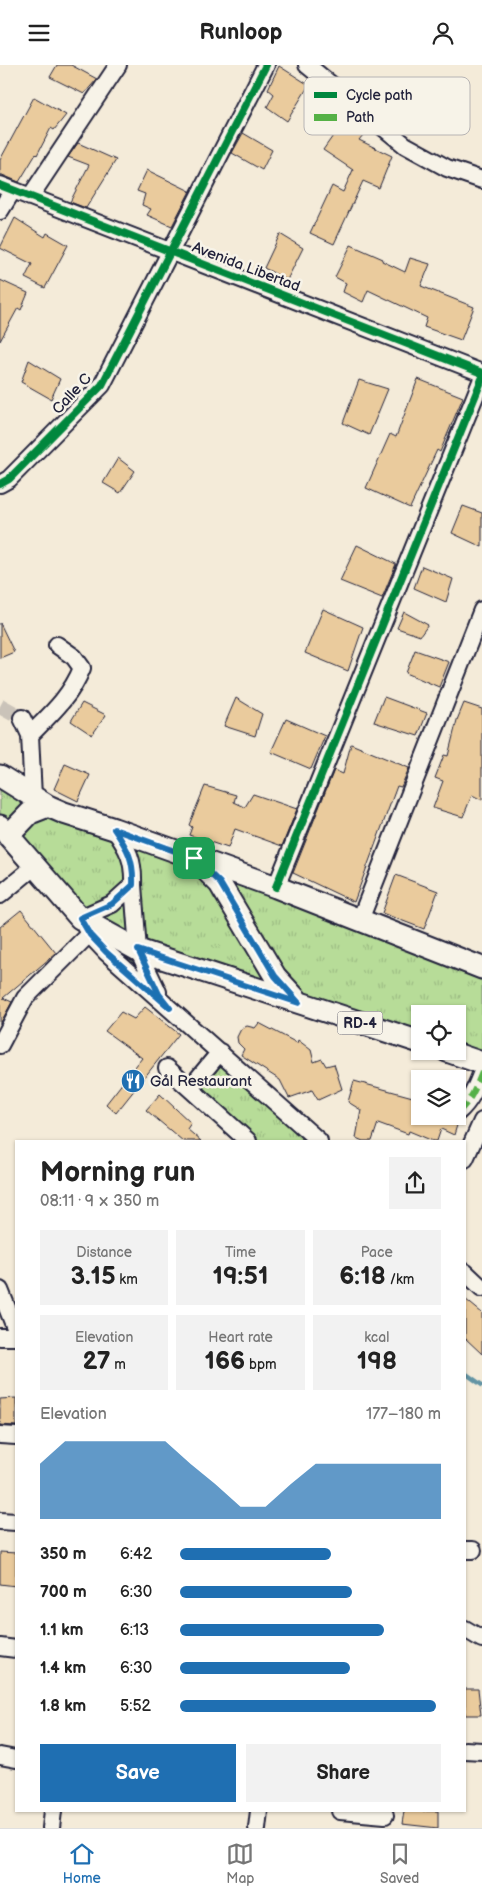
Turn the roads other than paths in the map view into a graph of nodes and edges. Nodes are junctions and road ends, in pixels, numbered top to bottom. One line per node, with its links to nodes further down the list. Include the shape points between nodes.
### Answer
1 (118, 65): 8 (street)
2 (266, 65): 10 (street, Calle C)
3 (307, 65): 4 (street)
4 (322, 77)
5 (393, 135): 6 (street, via 447,168)
6 (482, 180)
7 (6, 187): 8 (street, Avenida Libertad); 9 (street)
8 (30, 197): 10 (street, Avenida Libertad)
9 (0, 211)
10 (169, 252): 11 (street, Avenida Libertad); 13 (street, Calle C, via 102,385 9,479)
11 (482, 373)
12 (482, 379): 25 (street)
13 (0, 484)
14 (482, 610): 27 (street)
15 (57, 645): 17 (street, via 74,657 82,668 76,683 60,705)
16 (22, 718): 17 (street)
17 (30, 735): 19 (street)
18 (0, 776): 19 (main road)
19 (40, 801): 20 (main road); 21 (main road)
20 (114, 829): 22 (main road); 24 (street, via 128,850 134,869)
21 (3, 835): 23 (main road, RD-4)
22 (194, 858): 25 (main road); 31 (main road, via 220,883 275,976)
23 (35, 866): 26 (street); 28 (main road, RD-4)
24 (133, 885): 28 (street); 29 (street)
25 (276, 887): 27 (main road)
26 (0, 895)
27 (360, 920): 30 (main road)
28 (89, 927): 29 (main road, RD-4); 32 (street, via 106,952); 34 (street, via 25,997)
29 (138, 950): 31 (main road, RD-4); 32 (street, via 159,994)
30 (482, 968)
31 (299, 1003): 33 (main road, RD-4)
32 (170, 1008): 35 (street)
33 (411, 1039)
34 (0, 1045)
35 (220, 1052): 40 (street); 44 (street)
36 (466, 1058): 37 (main road)
37 (482, 1063)
38 (168, 1068): 40 (street)
39 (482, 1072): 41 (street)
40 (190, 1088): 43 (street)
41 (466, 1104)
42 (482, 1121): 45 (street)
43 (247, 1140)
44 (318, 1140)
45 (466, 1157)
46 (466, 1273): 47 (street)
47 (482, 1287)
48 (0, 1290): 49 (street)
49 (15, 1328)
50 (0, 1337): 51 (street)
51 (15, 1337)
52 (0, 1435): 53 (street)
53 (15, 1436)
54 (0, 1521): 55 (street)
55 (15, 1522)
56 (466, 1630): 57 (street)
57 (482, 1639)
58 (0, 1647): 59 (street)
59 (15, 1649)
60 (466, 1750): 61 (street)
61 (482, 1751)
62 (0, 1756): 63 (street)
63 (15, 1759)
64 (53, 1812): 68 (street)
65 (259, 1812): 69 (street)
66 (346, 1812): 67 (street)
67 (384, 1818)
68 (51, 1828)
69 (257, 1828)

